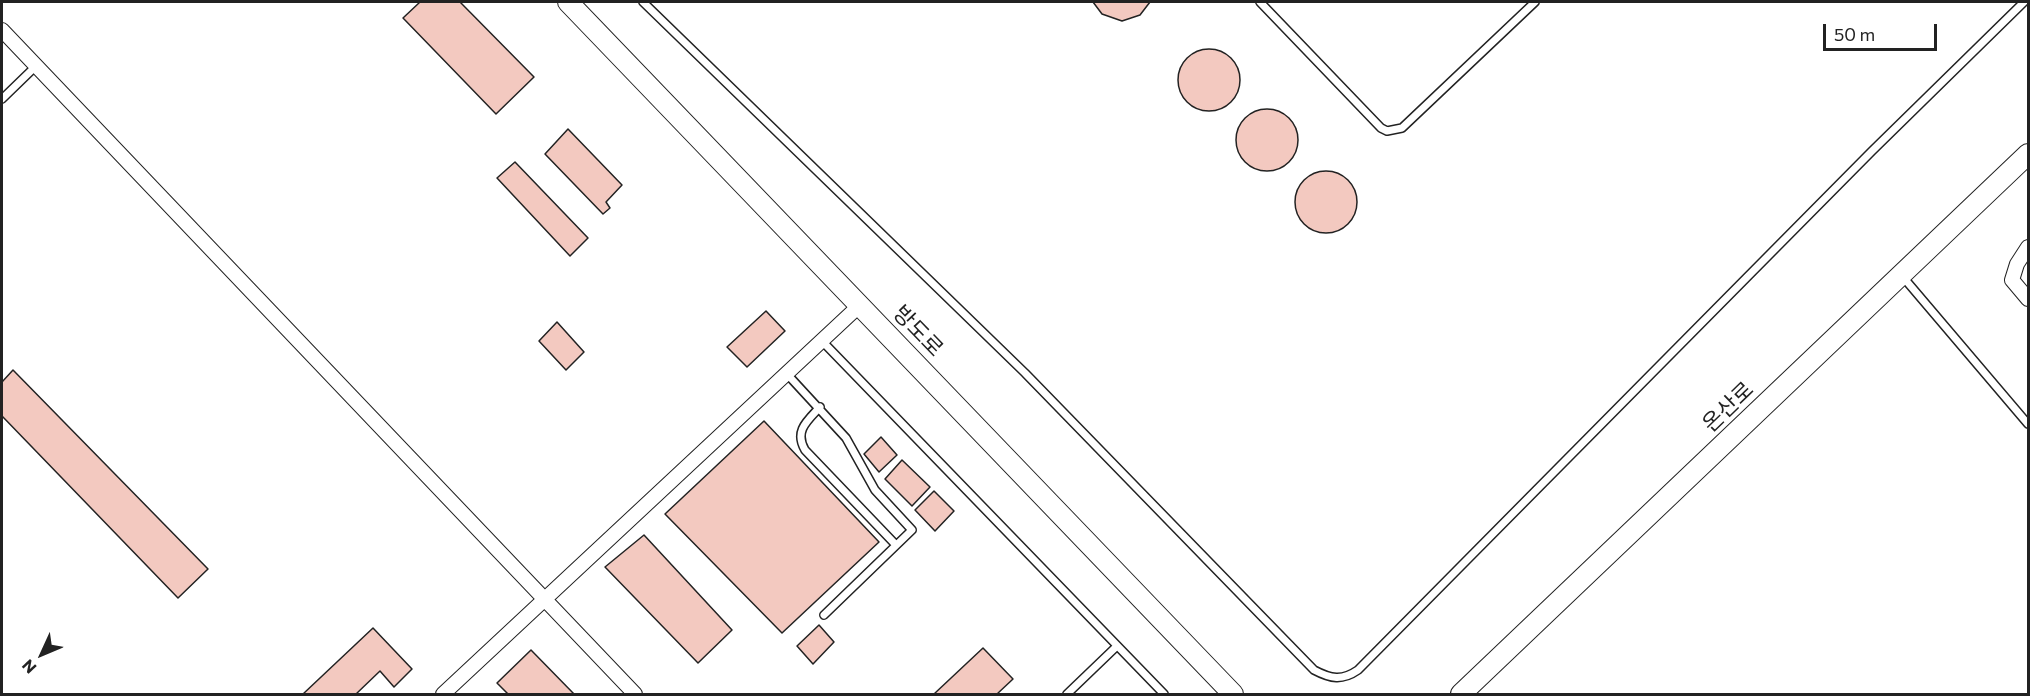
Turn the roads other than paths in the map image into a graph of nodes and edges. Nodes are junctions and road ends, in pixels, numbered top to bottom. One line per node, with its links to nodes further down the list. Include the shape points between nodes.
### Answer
1 (568, 2): 13 (street, 방도로)
2 (643, 2): 5 (lane, via 1025,373 1314,670 1339,679 1358,670)
3 (1260, 2): 4 (lane, via 1387,131 1402,128)
4 (1535, 2)
5 (2024, 2)
6 (2, 30): 7 (street)
7 (36, 66): 8 (lane); 19 (street)
8 (2, 99)
9 (2028, 154): 11 (street, 온산로)
10 (2028, 247): 12 (street, via 2012,280)
11 (1901, 275): 17 (lane); 27 (street, 온산로)
12 (2028, 298)
13 (860, 305): 14 (street); 26 (street, 방도로)
14 (822, 341): 15 (street); 21 (lane)
15 (787, 374): 16 (lane); 19 (street)
16 (820, 407): 18 (lane, via 846,438 875,490 912,530); 18 (lane, via 801,431 805,450)
17 (2028, 424)
18 (896, 545): 20 (lane)
19 (545, 600): 22 (street); 23 (street)
20 (824, 615)
21 (1117, 646): 24 (lane); 25 (lane)
22 (443, 694)
23 (635, 694)
24 (1067, 694)
25 (1164, 694)
26 (1233, 694)
27 (1461, 694)

